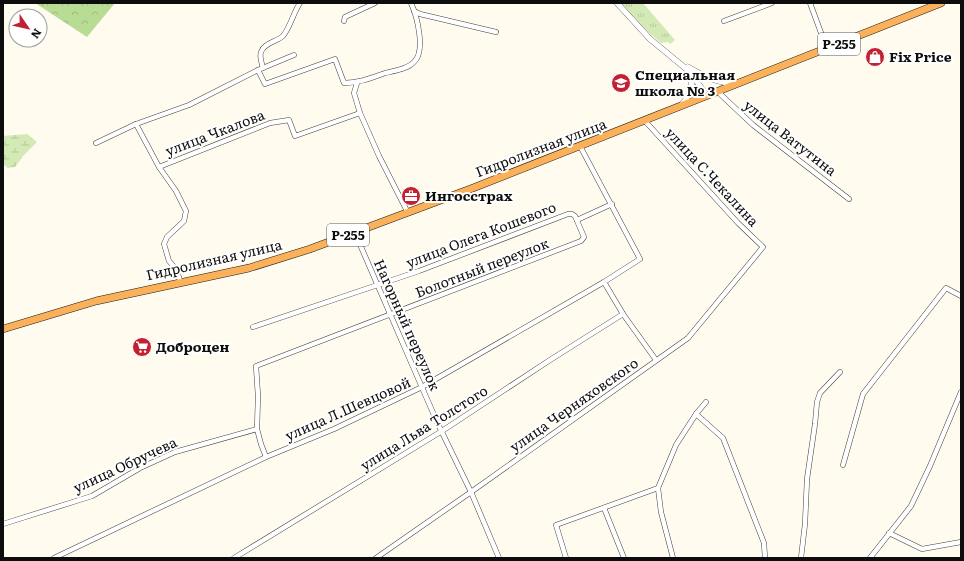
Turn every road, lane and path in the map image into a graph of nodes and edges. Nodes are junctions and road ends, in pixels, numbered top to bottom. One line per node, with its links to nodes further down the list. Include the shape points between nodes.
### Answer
1 (300, 3): 17 (street, via 281,37 262,49 260,56)
2 (375, 3): 10 (street, via 345,17)
3 (411, 3): 9 (street)
4 (416, 3): 9 (street)
5 (617, 3): 15 (street, via 650,39)
6 (772, 3): 11 (street)
7 (810, 3): 13 (street)
8 (941, 3): 13 (highway, Гидролизная улица / Р-255)
9 (414, 11): 12 (street); 19 (street, via 418,22 419,45 416,61)
10 (344, 21)
11 (724, 21)
12 (496, 32)
13 (827, 49): 20 (highway, Гидролизная улица / Р-255)
14 (294, 55): 17 (street)
15 (676, 60): 16 (street); 20 (street, via 708,78)
16 (684, 67): 22 (street, via 693,75); 23 (street, via 692,86)
17 (263, 68): 18 (street)
18 (258, 70): 19 (street, via 265,84 336,59 344,83); 26 (street, via 189,105)
19 (357, 83): 24 (street, via 354,93)
20 (738, 84): 21 (highway, Гидролизная улица / Р-255)
21 (718, 92): 22 (highway, Гидролизная улица / Р-255); 30 (street, улица Ватутина, via 753,125)
22 (706, 96): 23 (highway, Гидролизная улица / Р-255)
23 (681, 106): 25 (highway, Гидролизная улица / Р-255)
24 (360, 113): 29 (street, улица Чкалова, via 295,136 290,120 270,123); 32 (street)
25 (645, 121): 28 (highway, Гидролизная улица / Р-255); 35 (street, улица С.Чекалина)
26 (136, 124): 27 (street); 29 (street, улица Чкалова)
27 (96, 143)
28 (580, 146): 31 (street); 32 (highway, Гидролизная улица / Р-255)
29 (159, 167): 36 (street, улица Чкалова, via 186,211 184,220 164,244 169,261 176,269)
30 (849, 199)
31 (612, 204): 33 (street); 37 (street, улица Л.Шевцовой, via 640,259)
32 (408, 213): 34 (highway, Гидролизная улица / Р-255)
33 (577, 220): 38 (street, улица Олега Кошевого, via 574,215 568,214); 41 (street, Болотный переулок, via 584,238 581,241)
34 (355, 233): 36 (highway, Гидролизная улица / Р-255, via 256,266); 38 (street, Нагорный переулок)
35 (763, 247): 44 (street, улица Черняховского, via 688,338)
36 (181, 282): 43 (highway, Гидролизная улица / Р-255, via 96,300)
37 (604, 282): 40 (street); 46 (street, улица Л.Шевцовой)
38 (377, 286): 41 (street, Нагорный переулок); 42 (street, улица Олега Кошевого)
39 (961, 296): 53 (street, via 946,288 863,394)
40 (623, 314): 44 (street); 51 (street, улица Льва Толстого)
41 (390, 315): 46 (street, Нагорный переулок); 50 (street, Болотный переулок, via 256,366)
42 (254, 327)
43 (3, 329)
44 (656, 360): 55 (street, улица Черняховского)
45 (840, 372): 68 (street, via 820,393 817,402 807,479)
46 (422, 388): 51 (street, Нагорный переулок); 52 (street, улица Л.Шевцовой)
47 (961, 392): 58 (street, via 911,506)
48 (706, 402): 49 (street)
49 (696, 414): 54 (street, via 676,445); 67 (street, via 723,438 764,543)
50 (257, 429): 52 (street); 57 (street, улица Обручева, via 175,452 140,468 92,496)
51 (442, 431): 55 (street, Нагорный переулок); 62 (street, улица Льва Толстого)
52 (266, 457): 61 (street, улица Л.Шевцовой)
53 (844, 465)
54 (658, 488): 56 (street); 66 (street, via 661,512)
55 (471, 492): 60 (street, Нагорный переулок); 63 (street, улица Черняховского)
56 (604, 508): 64 (street, via 556,525); 65 (street)
57 (3, 524)
58 (889, 533): 59 (street, via 922,549); 69 (street)
59 (961, 542)
60 (497, 557)
61 (54, 558)
62 (234, 558)
63 (376, 558)
64 (566, 558)
65 (624, 558)
66 (673, 558)
67 (765, 558)
68 (801, 558)
69 (870, 558)

